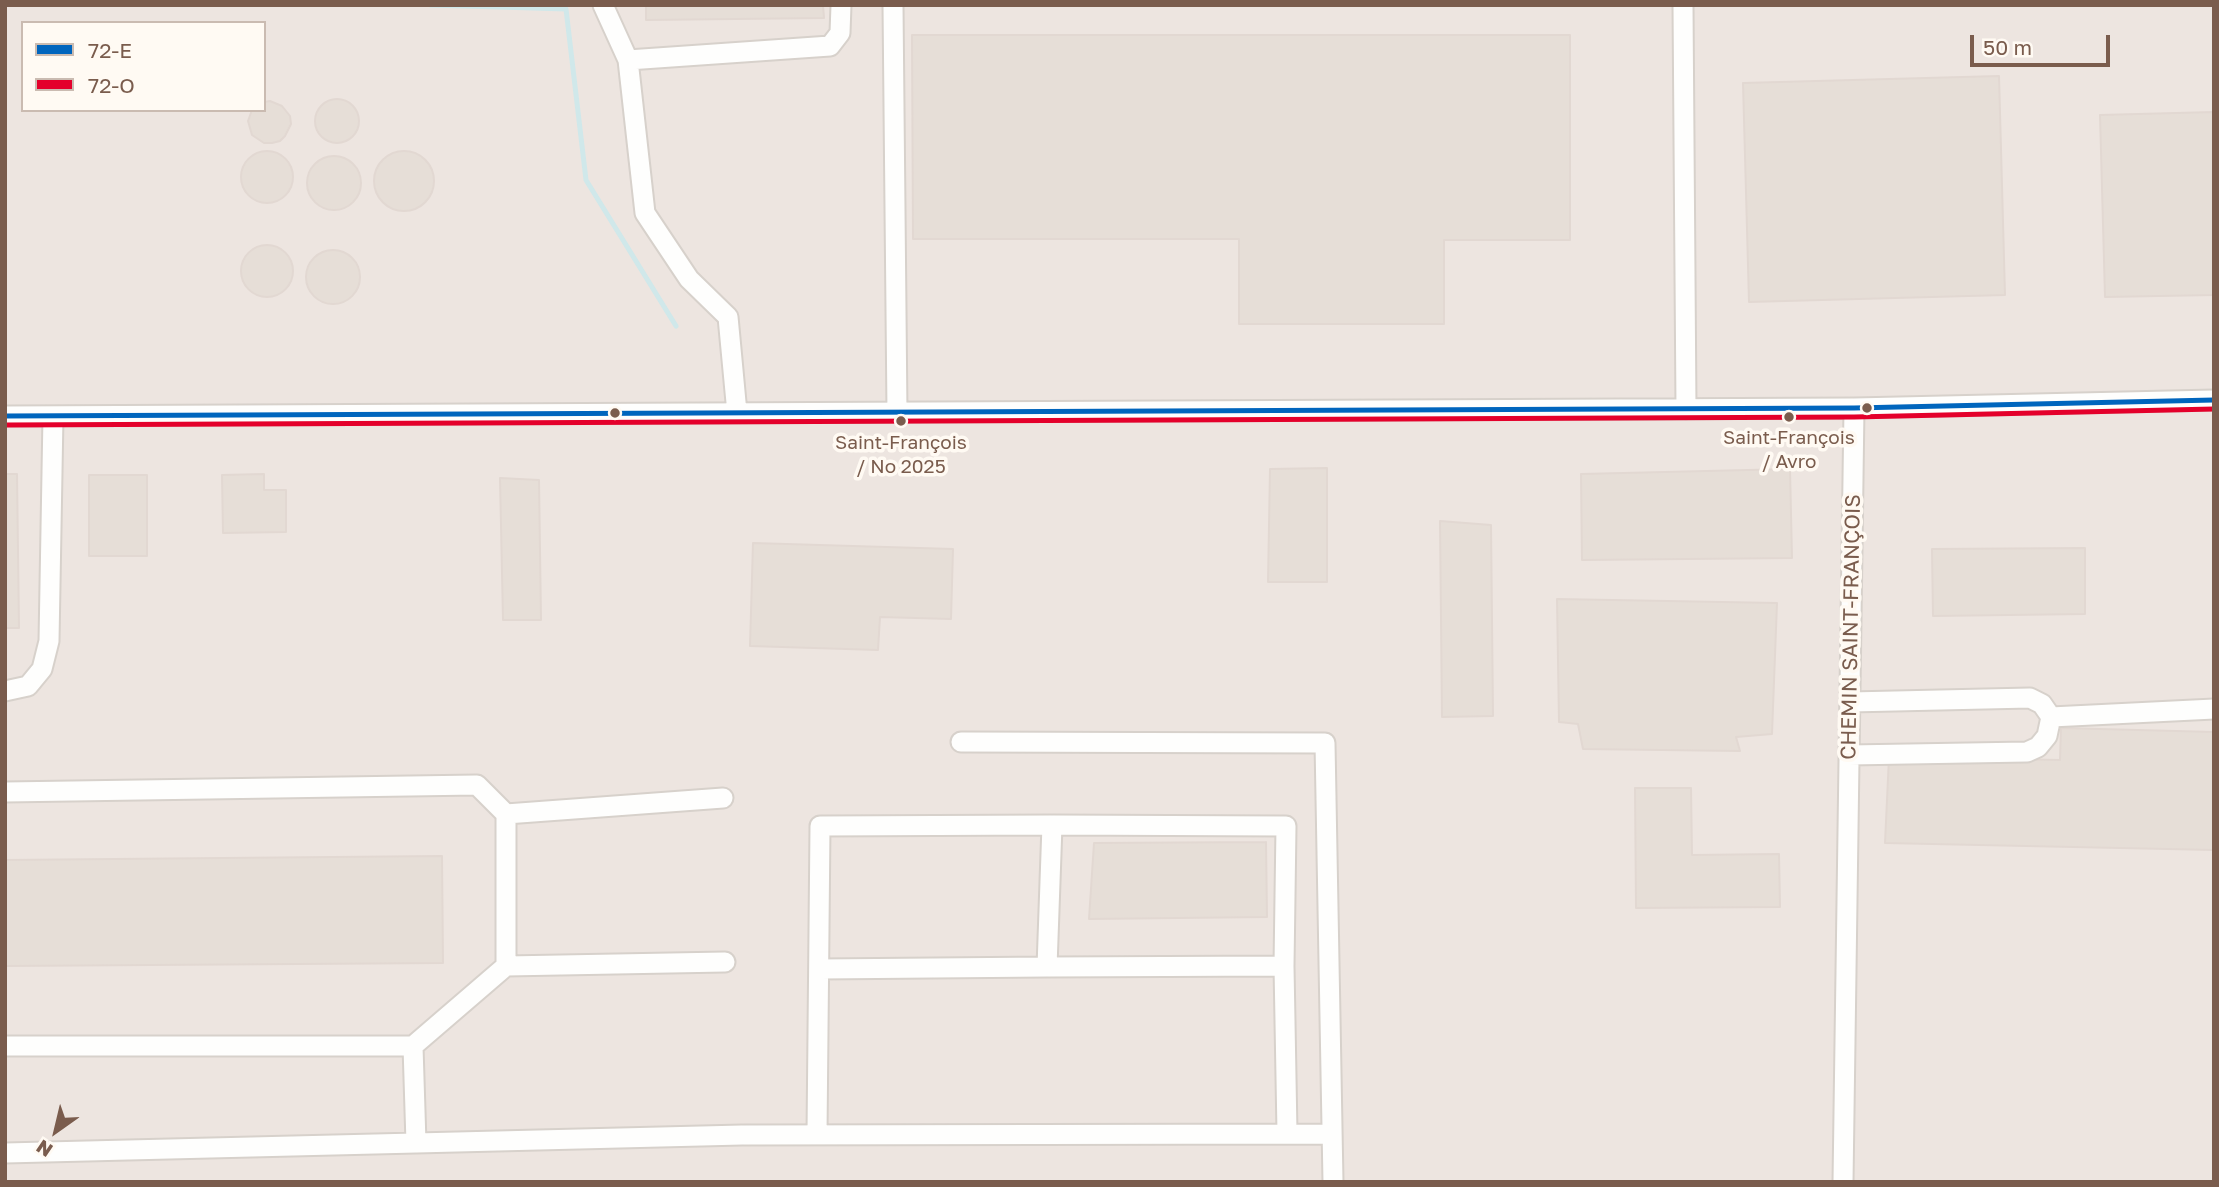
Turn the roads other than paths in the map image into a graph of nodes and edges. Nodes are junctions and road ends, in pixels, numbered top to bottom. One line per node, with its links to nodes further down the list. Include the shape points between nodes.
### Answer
1 (603, 5): 5 (street)
2 (841, 5): 5 (street, via 840,33 830,46)
3 (892, 5): 10 (street)
4 (1683, 5): 8 (street)
5 (628, 60): 9 (street, via 645,212 689,279 728,317)
6 (2214, 400): 7 (street)
7 (1854, 408): 8 (street); 14 (street, CHEMIN SAINT-FRANÇOIS)
8 (1686, 409): 10 (street)
9 (737, 413): 10 (street); 12 (street)
10 (897, 413)
11 (5, 416): 12 (street)
12 (53, 416): 13 (street, via 50,641 42,669 27,686)
13 (5, 691)
14 (1850, 702): 16 (street, via 2030,698 2042,704); 18 (street, CHEMIN SAINT-FRANÇOIS)
15 (2214, 709): 16 (street)
16 (2051, 717): 18 (street, via 2047,736 2028,752)
17 (961, 742): 32 (street, via 1325,743)
18 (1849, 755): 36 (street, CHEMIN SAINT-FRANÇOIS)
19 (5, 792): 21 (street, via 477,785)
20 (723, 798): 21 (street)
21 (506, 814): 24 (street)
22 (1052, 825): 25 (street, via 1286,826); 26 (street); 27 (street, via 820,826)
23 (725, 962): 24 (street)
24 (506, 966): 29 (street)
25 (1284, 966): 26 (street); 30 (street)
26 (1047, 967): 27 (street)
27 (820, 969): 31 (street)
28 (5, 1046): 29 (street)
29 (413, 1046): 33 (street)
30 (1287, 1133): 31 (street); 32 (street)
31 (817, 1134): 33 (street)
32 (1332, 1134): 35 (street)
33 (416, 1143): 34 (street)
34 (5, 1153)
35 (1333, 1182)
36 (1843, 1182)

